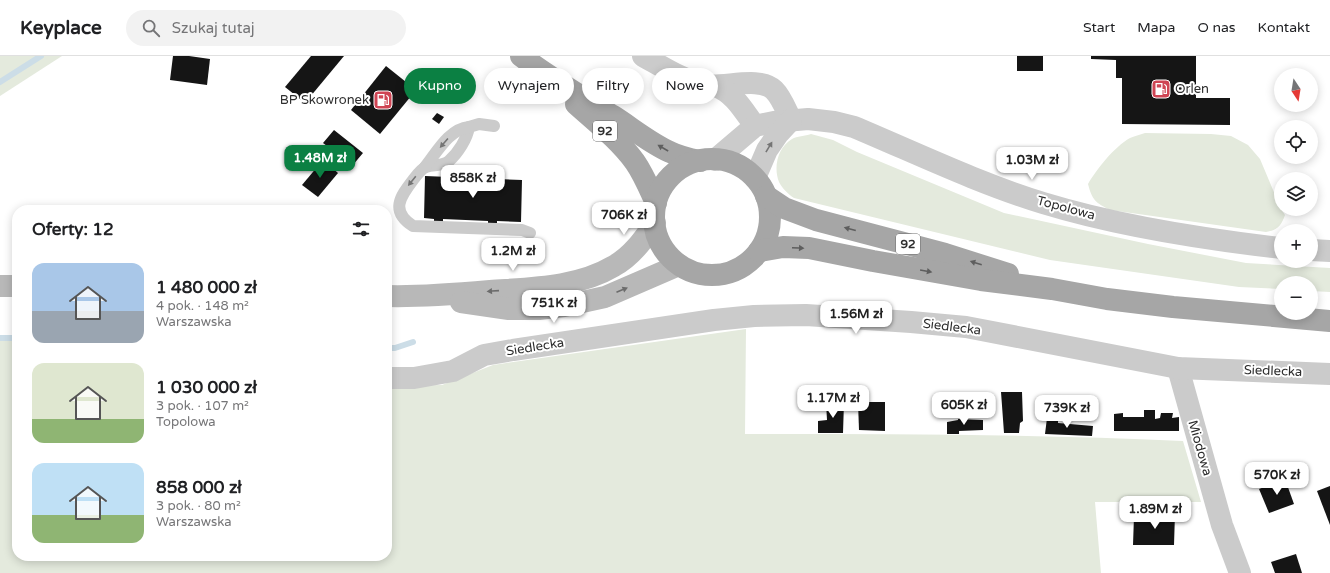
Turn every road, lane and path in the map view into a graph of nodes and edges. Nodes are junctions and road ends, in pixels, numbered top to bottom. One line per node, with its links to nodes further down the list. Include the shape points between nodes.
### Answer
1 (521, 56): 3 (main road, 92)
2 (643, 56): 4 (street)
3 (537, 68)
4 (664, 68)
5 (718, 86): 9 (street, via 765,84 779,96)
6 (718, 87): 11 (street, via 732,95)
7 (574, 92): 12 (main road, 92, one-way to 7, via 680,156 659,146)
8 (574, 102): 14 (main road, 92, via 635,162 642,173)
9 (791, 120): 11 (street, Topolowa); 13 (street, one-way to 9, via 767,150); 16 (street, Topolowa, via 808,119 854,127 1043,203 1193,236)
10 (494, 126): 15 (lane, one-way to 15, via 479,124 469,127 465,140 451,159 445,164 425,167 400,199 400,212 413,226 522,230)
11 (755, 126): 12 (street)
12 (707, 160): 13 (main road, 92, via 737,165 750,173); 14 (main road, via 685,167 672,176 662,188)
13 (761, 187): 18 (main road, 92, via 770,212 767,236); 23 (main road, 92, one-way to 13, via 945,254 816,220 784,208)
14 (655, 213): 20 (main road, 92, via 656,231 662,246); 25 (main road, one-way to 25, via 642,242 627,258 595,275 562,285)
15 (530, 233)
16 (1274, 247)
17 (1318, 250): 19 (street)
18 (759, 251): 20 (main road, 92, via 736,270 717,275 697,273); 23 (main road, 92, one-way to 23, via 784,247 809,248 981,280)
19 (1330, 251)
20 (679, 264): 25 (main road, one-way to 20, via 509,309 564,306 605,297)
21 (0, 286): 22 (main road)
22 (12, 286)
23 (1052, 289): 26 (main road, 92, via 1173,307)
24 (392, 296): 25 (main road)
25 (418, 296)
26 (1330, 321)
27 (1178, 368): 28 (street, Siedlecka); 29 (street, Siedlecka, via 966,327 806,315 714,320 536,347 484,355 453,371 414,378); 30 (street, Miodowa, via 1222,525)
28 (1330, 374)
29 (392, 378)
30 (1240, 573)

